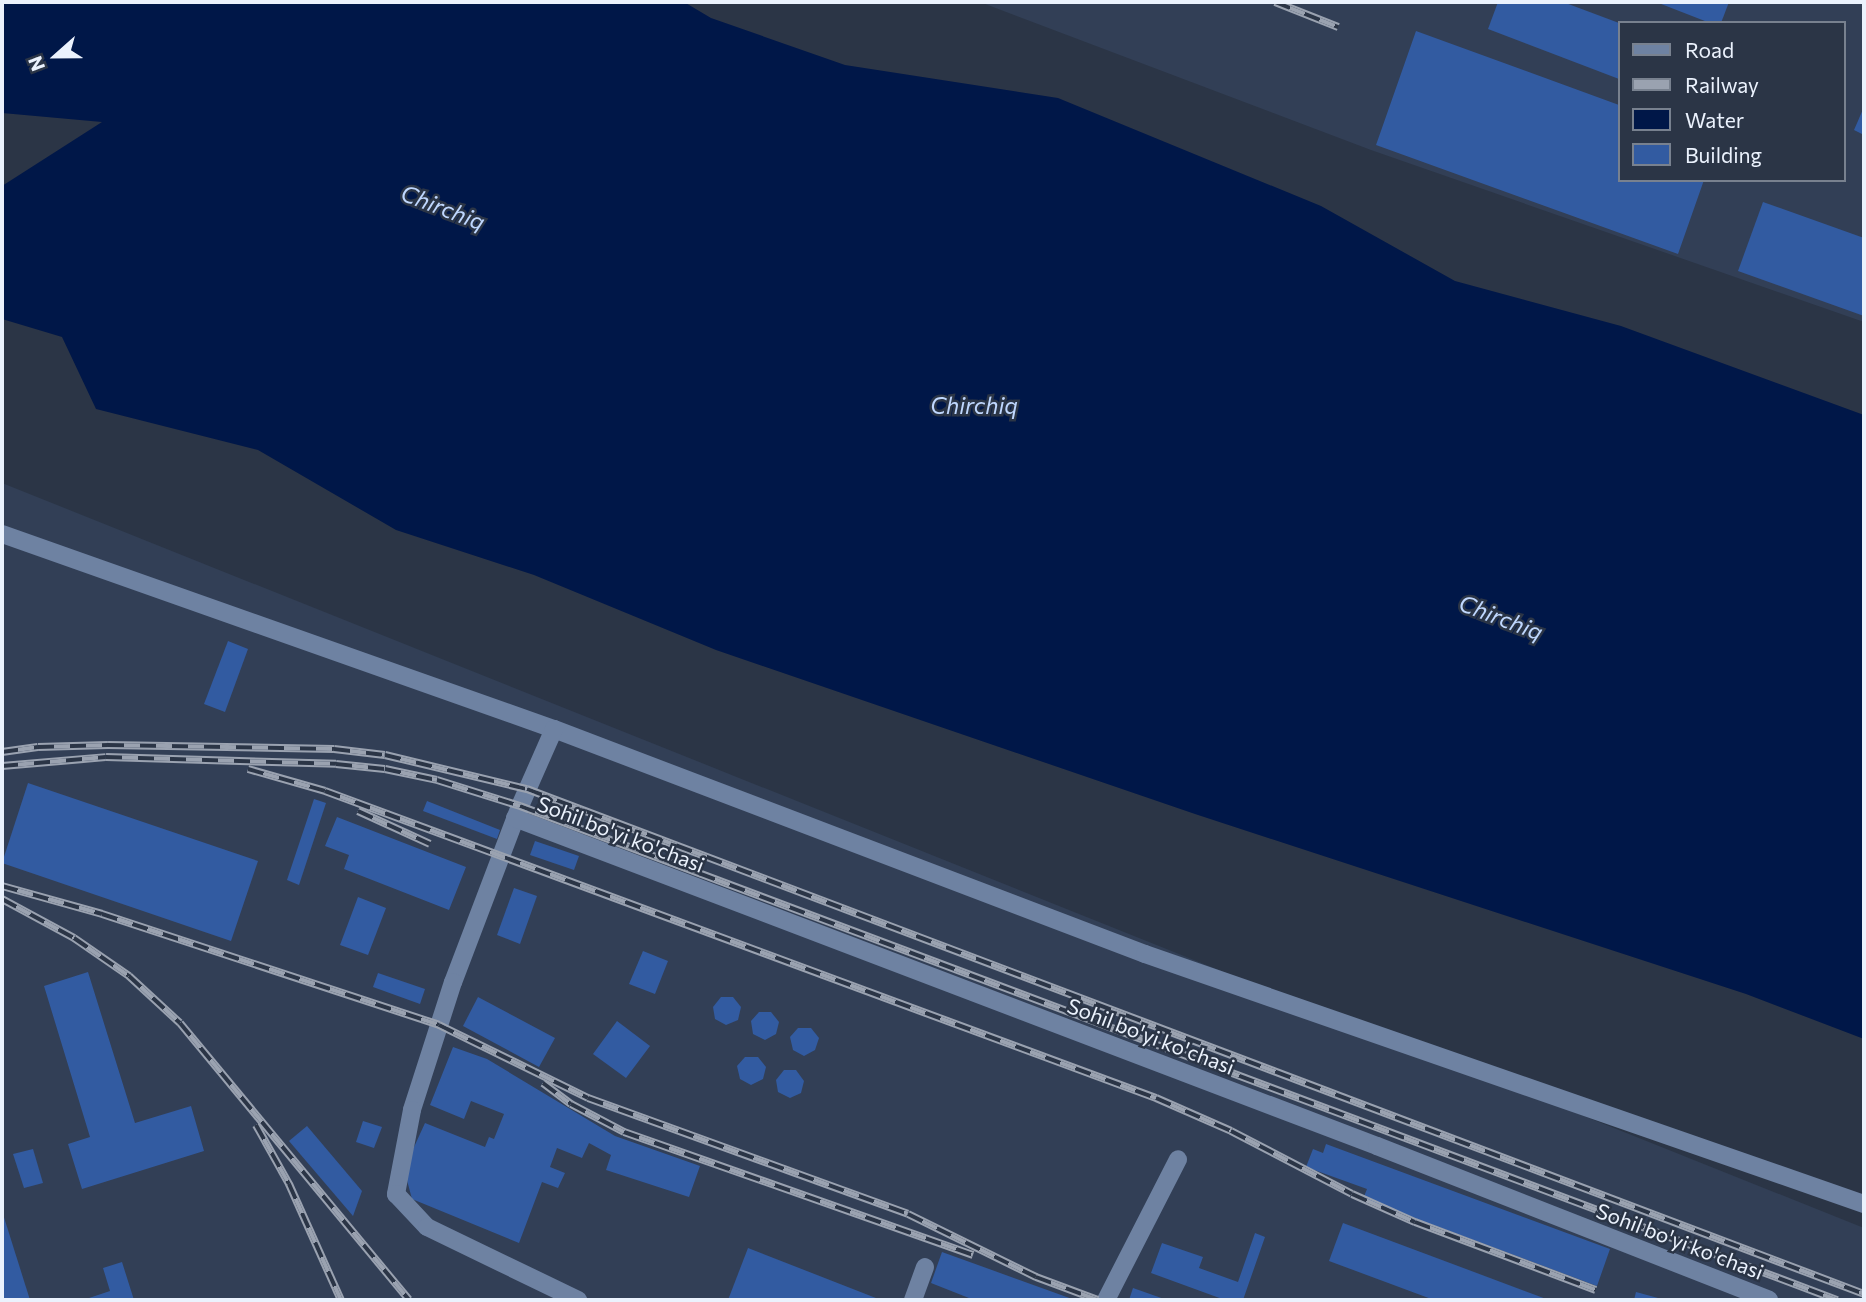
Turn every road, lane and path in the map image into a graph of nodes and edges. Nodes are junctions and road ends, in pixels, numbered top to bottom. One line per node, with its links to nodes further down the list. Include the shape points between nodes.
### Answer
1 (2, 534): 2 (street)
2 (554, 729): 3 (street); 5 (street, via 1145,954)
3 (515, 818): 7 (street, via 453,982 412,1110 396,1194 427,1227); 10 (street, Sohil bo'yi ko'chasi)
4 (1178, 1159): 9 (street)
5 (1864, 1205)
6 (925, 1267): 8 (street)
7 (578, 1300)
8 (913, 1300)
9 (1106, 1300)
10 (1769, 1300)

